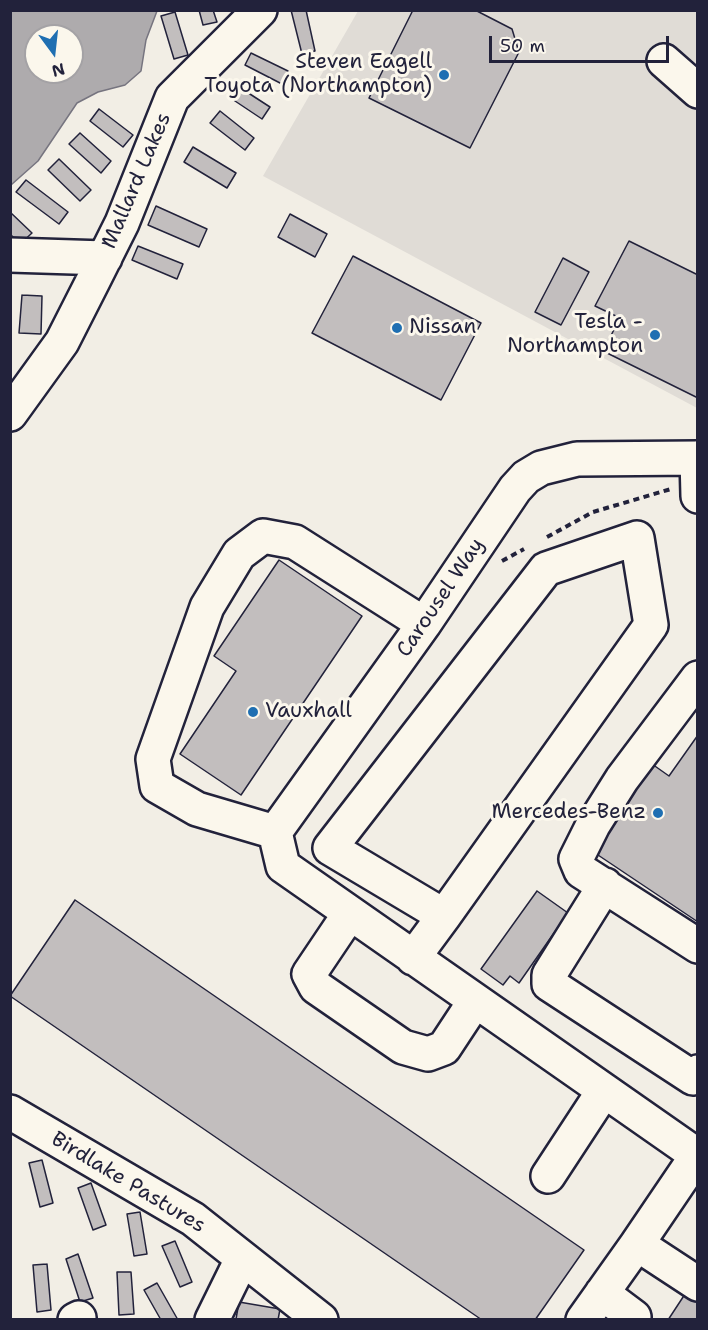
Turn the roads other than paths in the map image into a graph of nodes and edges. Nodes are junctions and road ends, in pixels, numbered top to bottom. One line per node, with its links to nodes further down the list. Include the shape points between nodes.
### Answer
1 (260, 10): 5 (street, Mallard Lakes, via 172,98)
2 (664, 61): 3 (street)
3 (698, 91)
4 (10, 255): 5 (street, Mallard Lakes)
5 (105, 258): 6 (street, via 62,342)
6 (10, 414)
7 (697, 458): 8 (street); 9 (street, Carousel Way, via 577,459 541,468 515,489)
8 (698, 496)
9 (424, 624): 11 (street, Carousel Way); 11 (street, via 295,542 263,536 239,554 207,607 153,759 157,786 196,809)
10 (698, 678): 12 (street, via 622,779 592,825 576,859 581,871)
11 (275, 832): 13 (street, via 283,866)
12 (605, 885): 15 (street); 18 (street, via 549,975 549,984 693,1077)
13 (350, 913): 16 (street); 17 (street, via 309,974 316,987 403,1047 428,1054 444,1048)
14 (444, 916): 14 (street, via 651,624 637,538 546,569 330,848); 16 (street)
15 (698, 946)
16 (413, 958): 17 (street)
17 (475, 1001): 19 (street)
18 (698, 1072)
19 (603, 1092): 21 (street); 22 (street)
20 (10, 1112): 24 (street, Birdlake Pastures, via 193,1220)
21 (697, 1157): 23 (street)
22 (548, 1176)
23 (637, 1244): 25 (street); 26 (street)
24 (242, 1259): 27 (street); 28 (street, Birdlake Pastures)
25 (698, 1284)
26 (602, 1293): 29 (street); 30 (street, via 634,1317)
27 (212, 1320)
28 (321, 1320)
29 (584, 1320)
30 (632, 1320)

